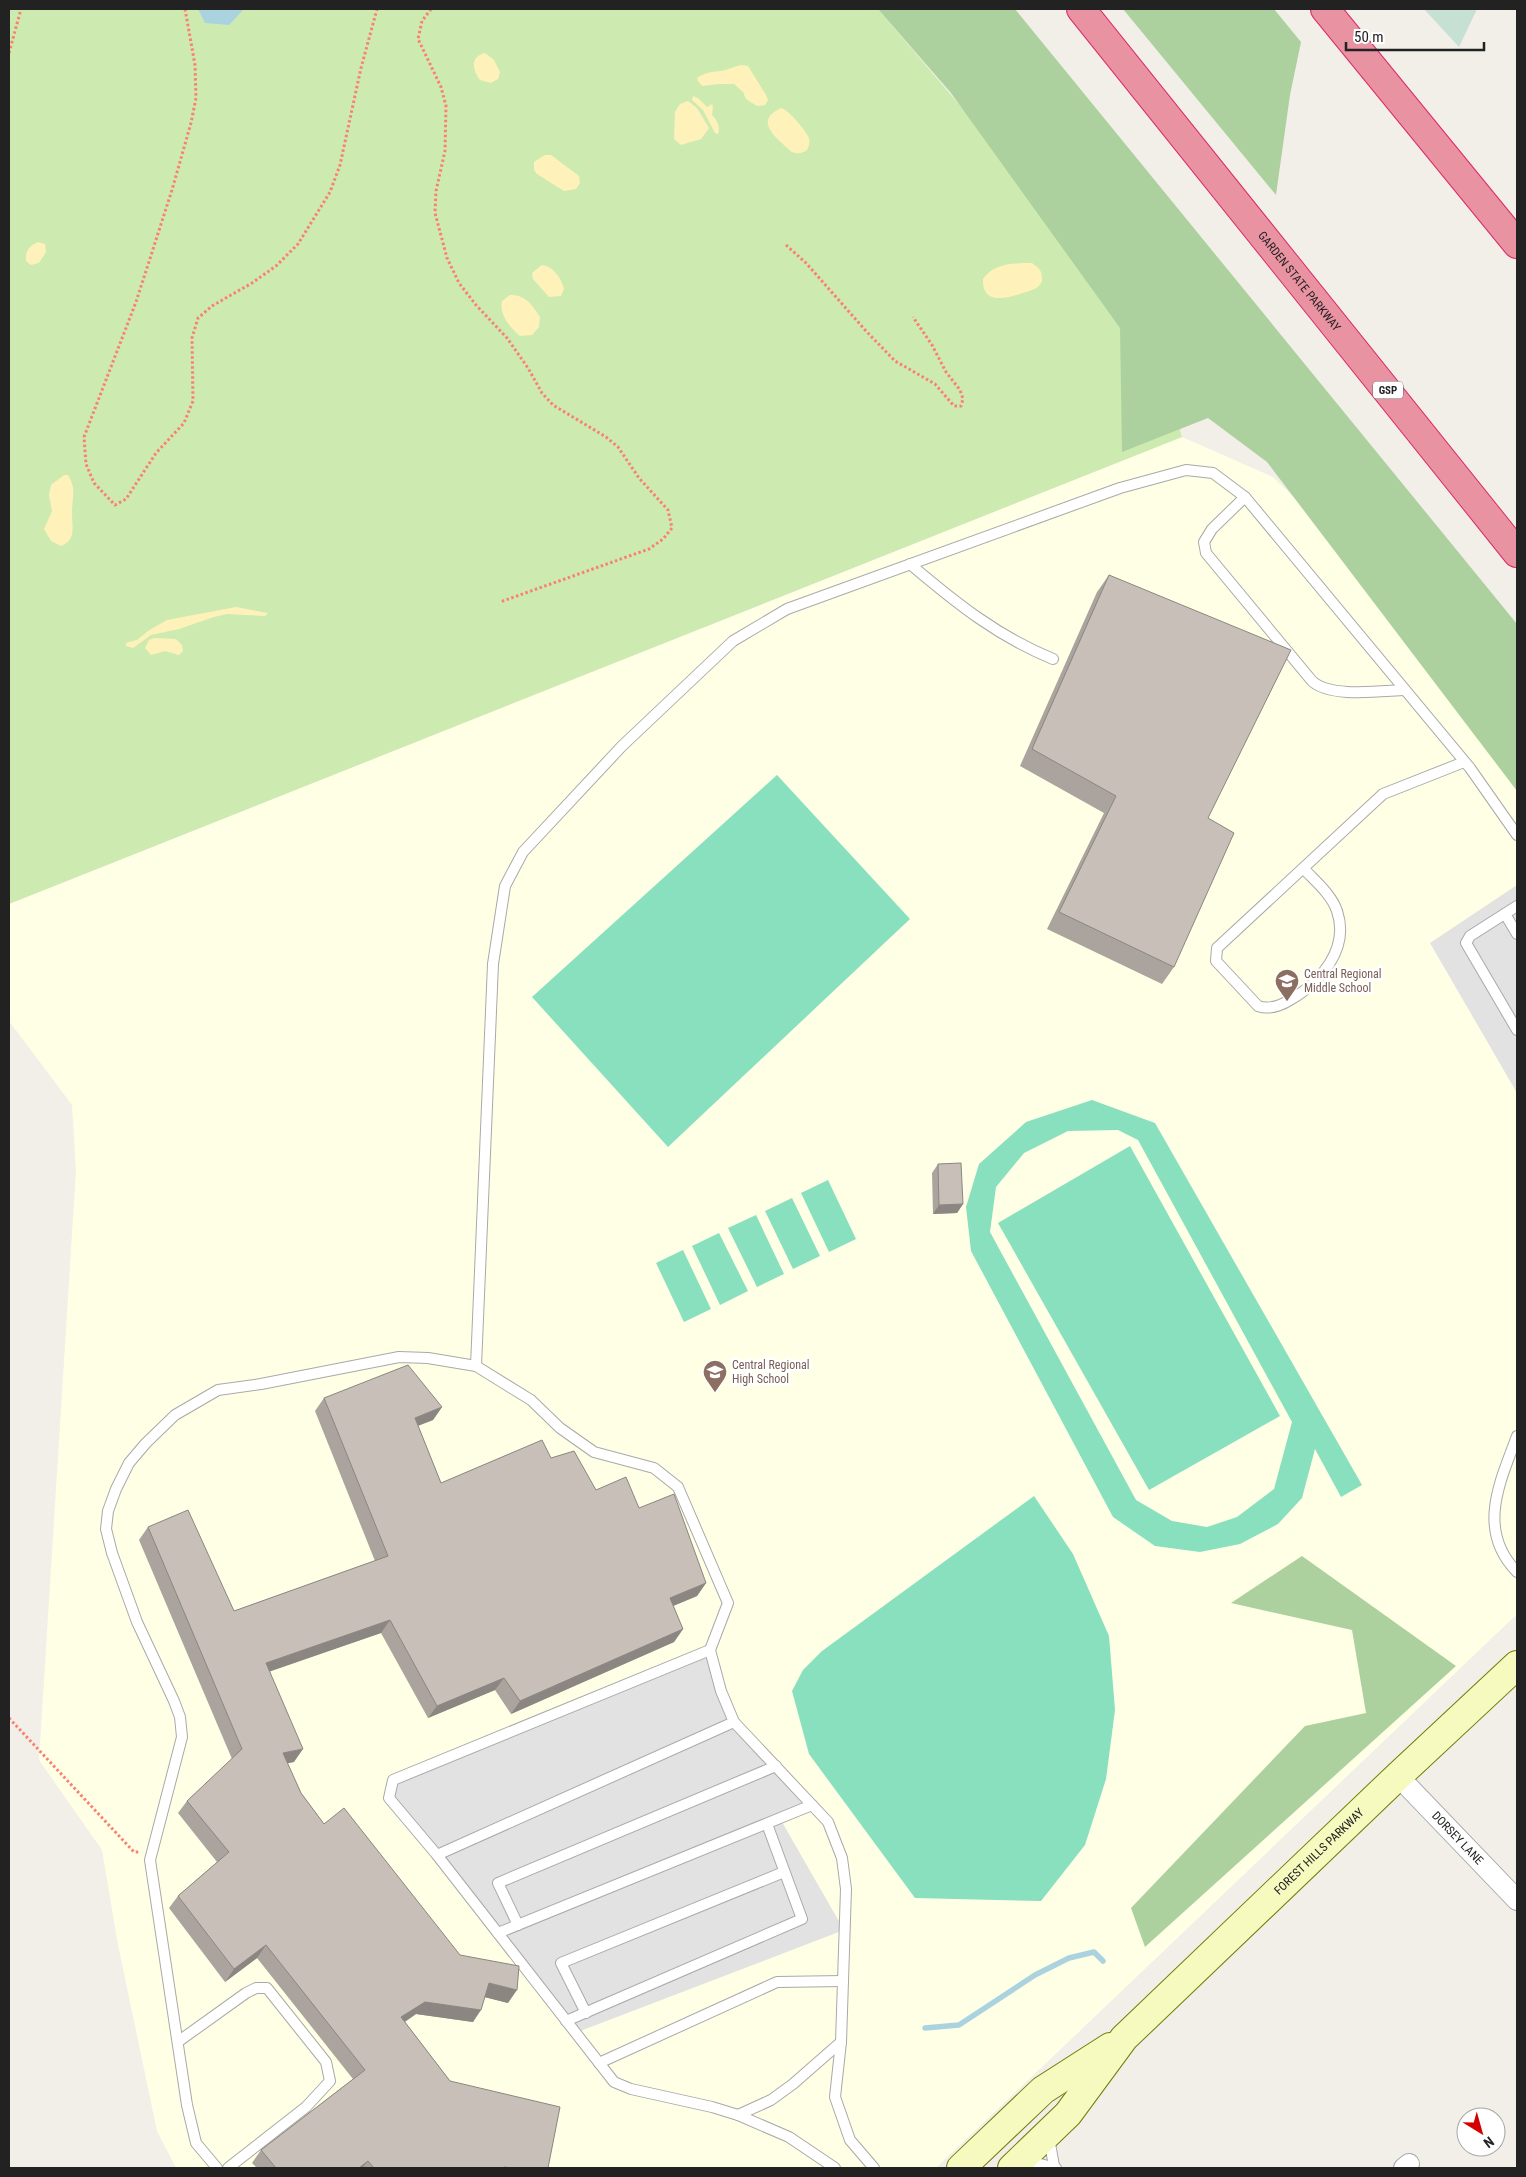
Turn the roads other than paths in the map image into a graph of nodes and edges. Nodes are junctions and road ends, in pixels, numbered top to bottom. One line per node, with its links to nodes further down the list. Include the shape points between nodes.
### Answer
1 (1081, 9): 5 (highway, GARDEN STATE PARKWAY / GSP)
2 (1325, 9): 3 (highway)
3 (1517, 244)
4 (1245, 497): 6 (lane, via 1213,473 1186,470 1120,488); 8 (lane); 8 (lane, via 1212,529 1204,542 1206,553 1318,687 1330,691)
5 (1517, 553)
6 (910, 564): 7 (lane, via 999,633); 16 (lane, via 787,609 733,641 622,746 523,852 505,886 493,964)
7 (1053, 659)
8 (1405, 690): 9 (lane)
9 (1464, 762): 10 (lane); 11 (lane, via 1383,794)
10 (1517, 835)
11 (1304, 869): 11 (lane, via 1217,948 1216,961 1258,1006 1266,1009 1309,988 1331,962 1338,945 1338,912)
12 (1517, 906): 13 (lane)
13 (1505, 914): 14 (lane); 15 (lane, via 1470,936 1466,943)
14 (1517, 934)
15 (1517, 1030)
16 (476, 1366): 19 (lane, via 531,1400 560,1428 594,1452 654,1468 678,1487 728,1603); 35 (lane, via 399,1357 218,1390 175,1415 146,1443 130,1463 113,1496 106,1529 112,1553 180,1717 182,1737 150,1860)
17 (1517, 1436): 18 (lane, via 1494,1503 1495,1528 1501,1548)
18 (1517, 1572)
19 (710, 1650): 21 (lane, via 721,1691); 26 (lane, via 393,1780 389,1798)
20 (1517, 1665): 23 (main road, FOREST HILLS PARKWAY)
21 (734, 1722): 22 (lane); 26 (lane)
22 (776, 1766): 24 (lane); 29 (lane, via 498,1883)
23 (1398, 1776): 28 (street, DORSEY LANE); 34 (main road, FOREST HILLS PARKWAY)
24 (812, 1805): 25 (lane); 31 (lane, via 828,1822 842,1858 846,1889)
25 (767, 1824): 27 (lane); 29 (lane)
26 (437, 1855): 30 (lane)
27 (784, 1872): 32 (lane, via 802,1919); 32 (lane, via 561,1963)
28 (1517, 1900)
29 (518, 1925): 30 (lane)
30 (498, 1933): 33 (lane)
31 (843, 1981): 36 (lane); 37 (lane, via 777,1982)
32 (586, 2013): 33 (lane)
33 (566, 2021): 37 (lane)
34 (1124, 2038): 39 (main road, FOREST HILLS PARKWAY, via 1068,2114); 46 (main road, FOREST HILLS PARKWAY, via 1043,2090)
35 (179, 2041): 42 (lane, via 187,2105 196,2143); 43 (lane, via 246,1993 256,1988 268,1988 326,2062 330,2080 306,2108)
36 (842, 2042): 38 (lane, via 771,2100); 45 (lane, via 835,2097 850,2140)
37 (599, 2063): 38 (lane, via 614,2082 631,2089)
38 (738, 2116): 44 (lane, via 789,2137)
39 (1048, 2133): 40 (main road, FOREST HILLS PARKWAY); 41 (lane)
40 (1017, 2164): 41 (lane)
41 (1055, 2167)
42 (217, 2168)
43 (228, 2168)
44 (835, 2168)
45 (874, 2168)
46 (961, 2168)

